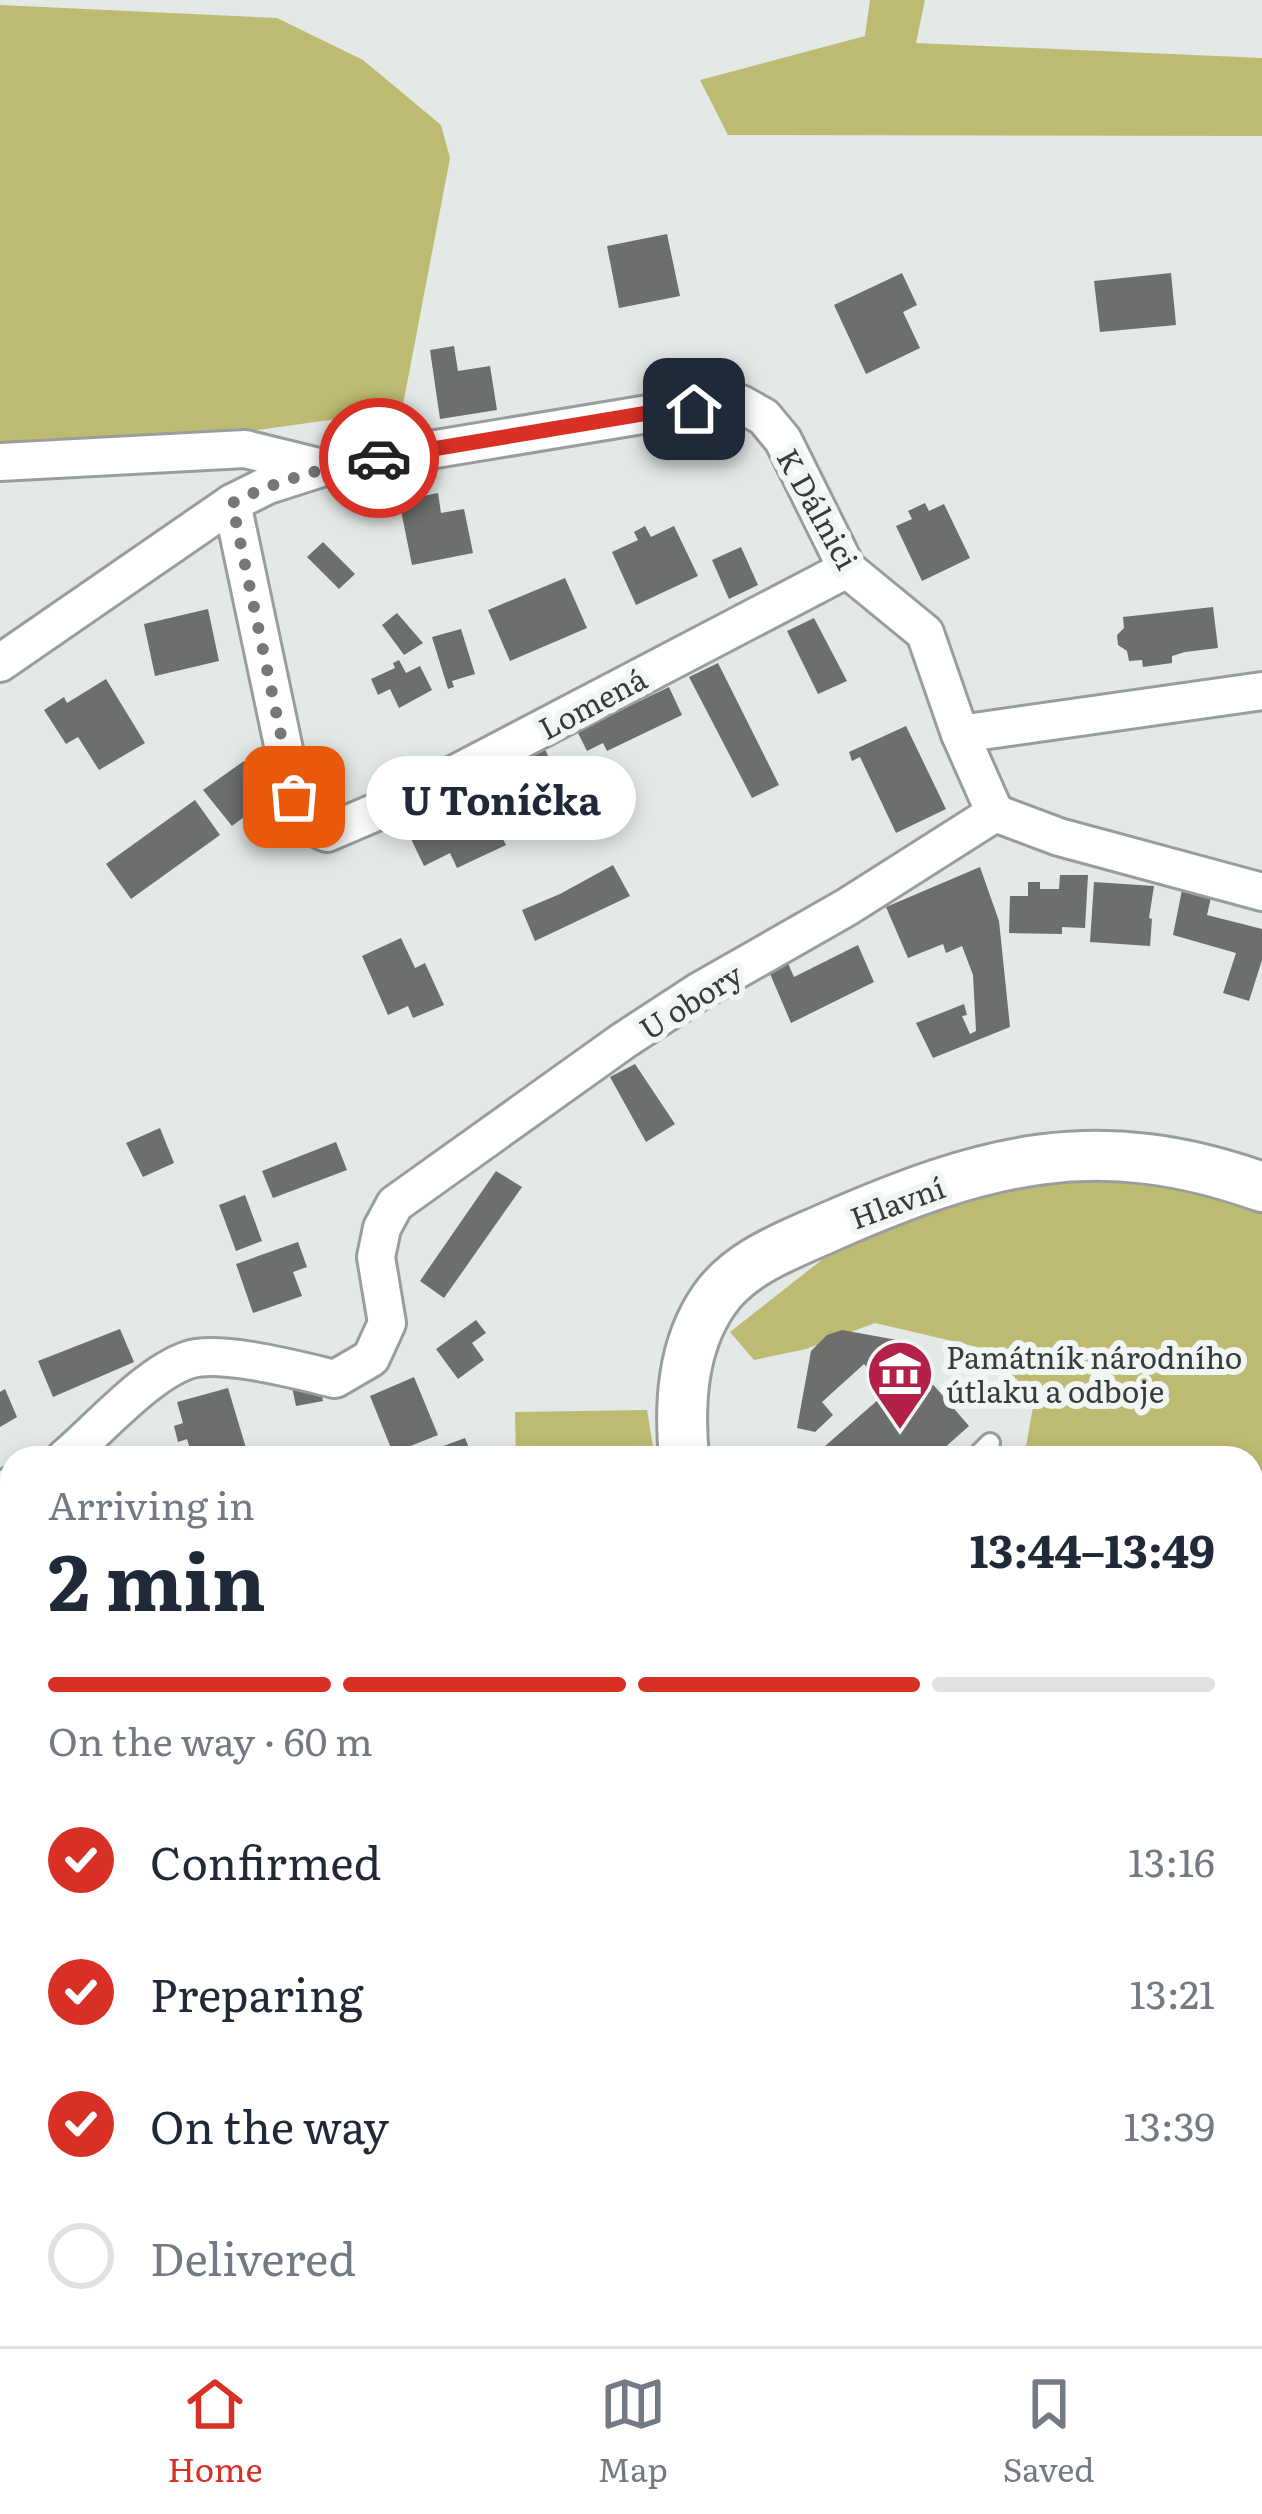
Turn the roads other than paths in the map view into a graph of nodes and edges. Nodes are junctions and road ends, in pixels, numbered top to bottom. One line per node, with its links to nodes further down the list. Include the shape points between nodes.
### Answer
1 (0, 462): 2 (street, via 245,449)
2 (321, 468): 3 (street, K Dálnici); 4 (street, K Dálnici, via 741,404 783,440)
3 (232, 503): 4 (street, Lomená, via 294,797 311,826 327,833); 5 (street, K Dálnici)
4 (847, 569): 7 (street, K Dálnici, via 925,634)
5 (0, 663)
6 (1262, 691): 7 (street)
7 (960, 734): 8 (street, K Dálnici)
8 (994, 813): 9 (street); 12 (street, U obory, via 698,992 395,1204 376,1257 388,1322 371,1358 334,1379 248,1360 190,1358)
9 (1262, 892)
10 (1262, 1187): 13 (street, Hlavní, via 1144,1158 1027,1160 911,1194 796,1241 736,1276 705,1315 685,1371)
11 (990, 1443): 14 (lane)
12 (78, 1446)
13 (682, 1446)
14 (987, 1446)

